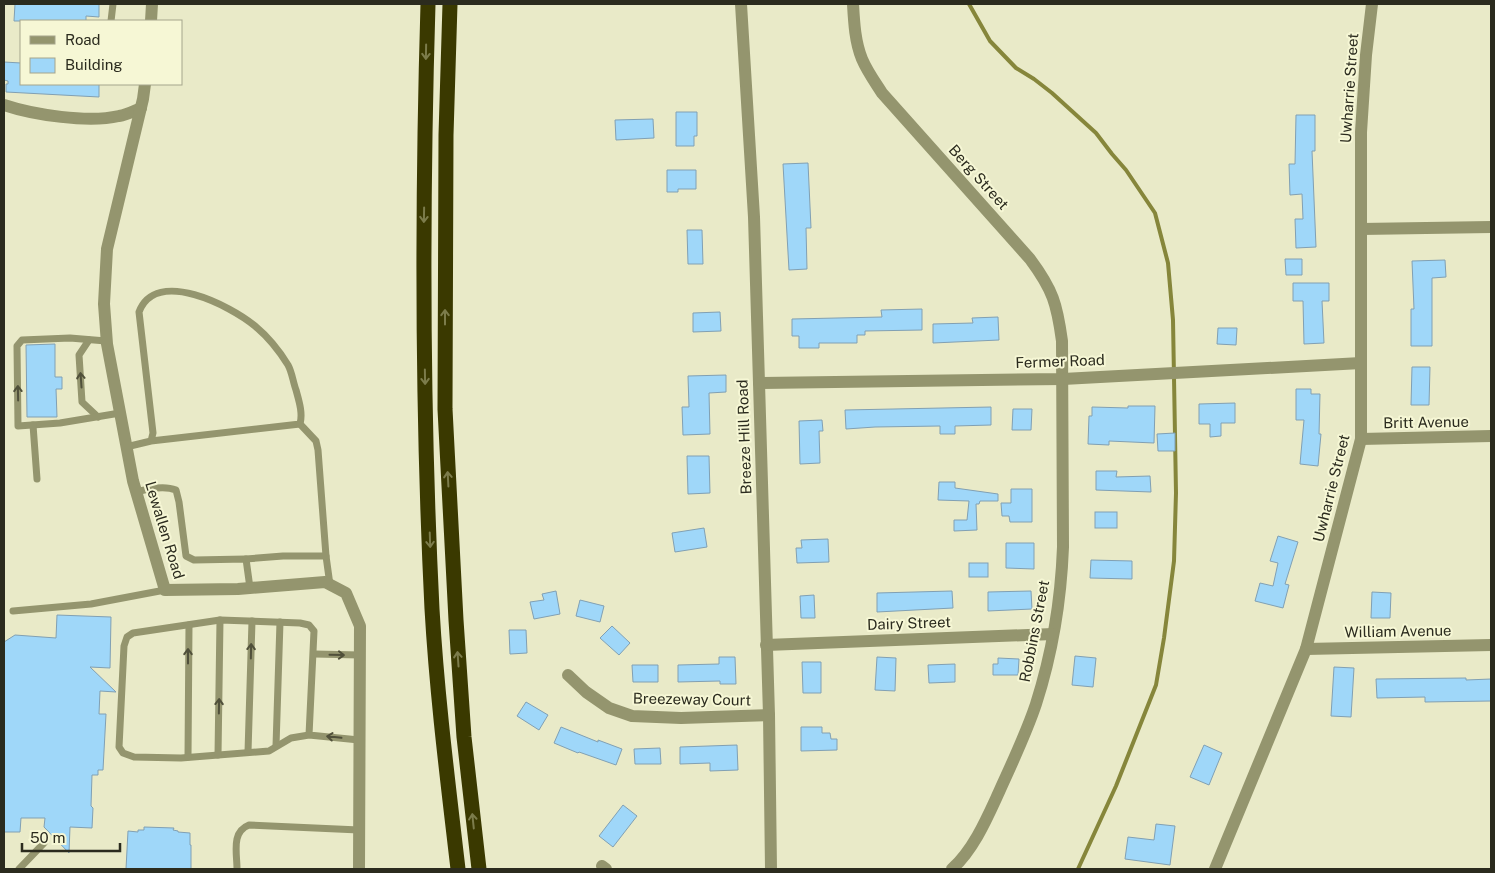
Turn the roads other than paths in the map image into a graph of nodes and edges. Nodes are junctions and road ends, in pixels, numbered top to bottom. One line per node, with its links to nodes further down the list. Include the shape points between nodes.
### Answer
1 (113, 4): 8 (lane)
2 (152, 4): 9 (street)
3 (428, 4): 59 (highway, one-way to 59, via 423,276 426,440 432,610)
4 (450, 4): 60 (highway, one-way to 4, via 464,738 445,409)
5 (741, 4): 19 (street, Breeze Hill Road, via 754,217)
6 (853, 4): 18 (street, Berg Street, via 862,59 882,93 1043,276 1058,313)
7 (1372, 4): 14 (street, Uwharrie Street, via 1361,132)
8 (112, 20)
9 (151, 20)
10 (145, 85): 12 (street, Lewallen Road)
11 (4, 105): 12 (street, via 82,119 119,116)
12 (141, 108): 16 (street, Lewallen Road, via 107,249)
13 (1491, 227): 14 (street)
14 (1361, 229): 17 (street, Uwharrie Street)
15 (89, 340): 16 (lane); 21 (lane, one-way to 15, via 82,402 79,355); 23 (lane, one-way to 15, via 18,426 17,346 28,339)
16 (106, 341): 20 (street, Lewallen Road)
17 (1360, 363): 18 (street, Fermer Road); 25 (street, Uwharrie Street)
18 (1063, 378): 19 (street, Fermer Road); 40 (street, Robbins Street, via 1062,578)
19 (759, 383): 41 (street, Breeze Hill Road)
20 (120, 413): 21 (lane); 27 (street, Lewallen Road)
21 (98, 417): 23 (lane)
22 (300, 424): 26 (lane); 26 (lane, via 300,401 288,365 255,326 210,299 181,292 161,292 148,298 140,312 153,433); 30 (lane, via 316,441 318,450)
23 (34, 425): 28 (lane)
24 (1491, 436): 25 (street, Britt Avenue)
25 (1361, 439): 43 (street, Uwharrie Street)
26 (151, 441): 27 (lane)
27 (126, 447): 29 (street, Lewallen Road)
28 (37, 479)
29 (136, 492): 31 (lane, via 176,490 186,556 194,560); 34 (street, Lewallen Road)
30 (326, 556): 31 (lane); 32 (lane)
31 (246, 559): 33 (lane)
32 (330, 585): 33 (street, Lewallen Road, via 325,582); 45 (street, via 346,593 360,626)
33 (250, 588): 34 (street, Lewallen Road)
34 (165, 590): 35 (lane, via 91,604)
35 (13, 611)
36 (220, 620): 37 (lane); 39 (lane); 52 (lane, one-way to 36)
37 (252, 621): 38 (lane); 51 (lane, one-way to 37)
38 (280, 622): 44 (lane, via 309,625 314,631); 50 (lane)
39 (189, 624): 53 (lane, one-way to 39); 53 (lane, via 133,633 127,637 119,747 134,757)
40 (1054, 634): 41 (street, Dairy Street); 62 (street, Robbins Street, via 1036,703 1021,743 980,830)
41 (766, 645): 47 (street, Breeze Hill Road)
42 (1491, 645): 43 (street, William Avenue)
43 (1306, 649): 63 (street, Uwharrie Street)
44 (314, 654): 45 (lane, one-way to 45); 48 (lane)
45 (360, 655): 49 (street)
46 (568, 675): 47 (street, Breezeway Court, via 609,708 632,716)
47 (769, 715): 61 (street, Breeze Hill Road)
48 (308, 735): 49 (lane, one-way to 48); 50 (lane)
49 (360, 740): 54 (street)
50 (276, 746): 51 (lane)
51 (248, 752): 52 (lane)
52 (218, 755): 53 (lane)
53 (188, 757)
54 (359, 830): 57 (lane, via 249,825 237,834); 58 (street)
55 (44, 843): 56 (lane)
56 (19, 869)
57 (237, 869)
58 (359, 869)
59 (458, 869)
60 (479, 869)
61 (771, 869)
62 (952, 869)
63 (1215, 869)

